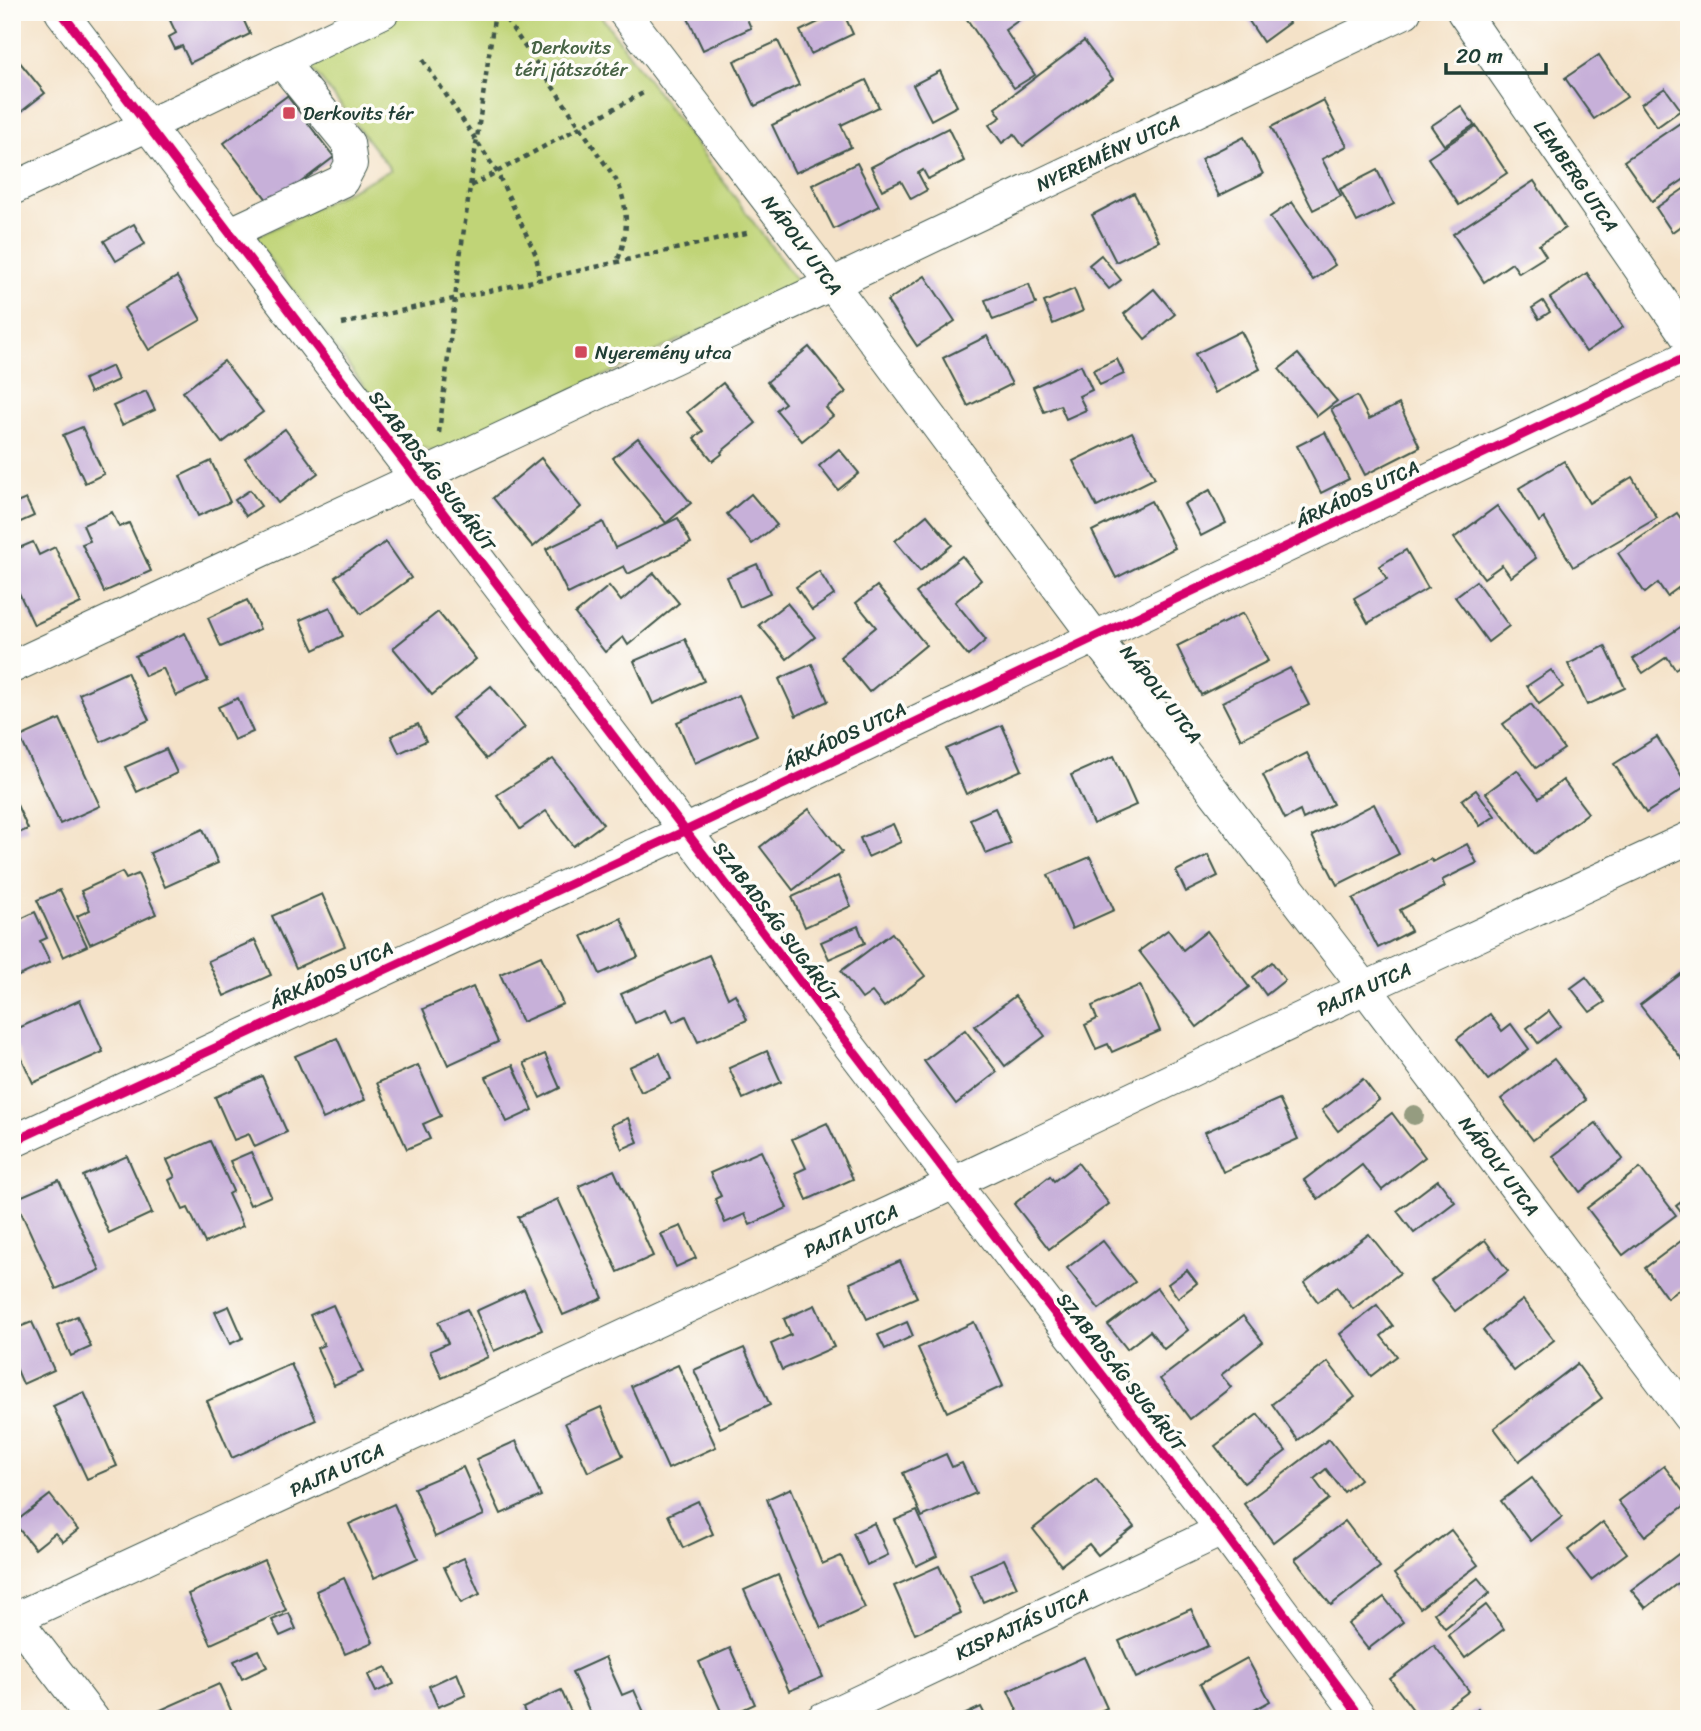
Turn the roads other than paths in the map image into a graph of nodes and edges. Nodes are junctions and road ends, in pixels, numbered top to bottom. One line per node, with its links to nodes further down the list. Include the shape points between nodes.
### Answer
1 (61, 12): 7 (street, SZABADSÁG SUGÁRÚT)
2 (383, 12): 6 (street)
3 (624, 12): 10 (street, NÁPOLY UTCA)
4 (1405, 12): 10 (street, NYEREMÉNY UTCA)
5 (1463, 12): 11 (street, LEMBERG UTCA)
6 (281, 61): 7 (street); 9 (street, via 348,144 351,164 342,181)
7 (147, 126): 8 (street); 9 (street, SZABADSÁG SUGÁRÚT)
8 (12, 189)
9 (229, 234): 13 (street, SZABADSÁG SUGÁRÚT)
10 (832, 284): 13 (street, NYEREMÉNY UTCA); 14 (street, NÁPOLY UTCA)
11 (1689, 340)
12 (1689, 356): 14 (street, ÁRKÁDOS UTCA)
13 (415, 478): 15 (street, NYEREMÉNY UTCA); 16 (street, SZABADSÁG SUGÁRÚT)
14 (1095, 637): 16 (street, ÁRKÁDOS UTCA); 18 (street, NÁPOLY UTCA)
15 (12, 667)
16 (685, 831): 19 (street, ÁRKÁDOS UTCA); 20 (street, SZABADSÁG SUGÁRÚT)
17 (1689, 838): 18 (street, PAJTA UTCA)
18 (1365, 988): 20 (street, PAJTA UTCA); 21 (street, NÁPOLY UTCA)
19 (12, 1142)
20 (954, 1183): 22 (street, SZABADSÁG SUGÁRÚT); 23 (street, PAJTA UTCA)
21 (1689, 1417)
22 (1222, 1530): 25 (street, KISPAJTÁS UTCA); 26 (street, SZABADSÁG SUGÁRÚT)
23 (13, 1618): 24 (street)
24 (93, 1719)
25 (822, 1719)
26 (1362, 1719)

